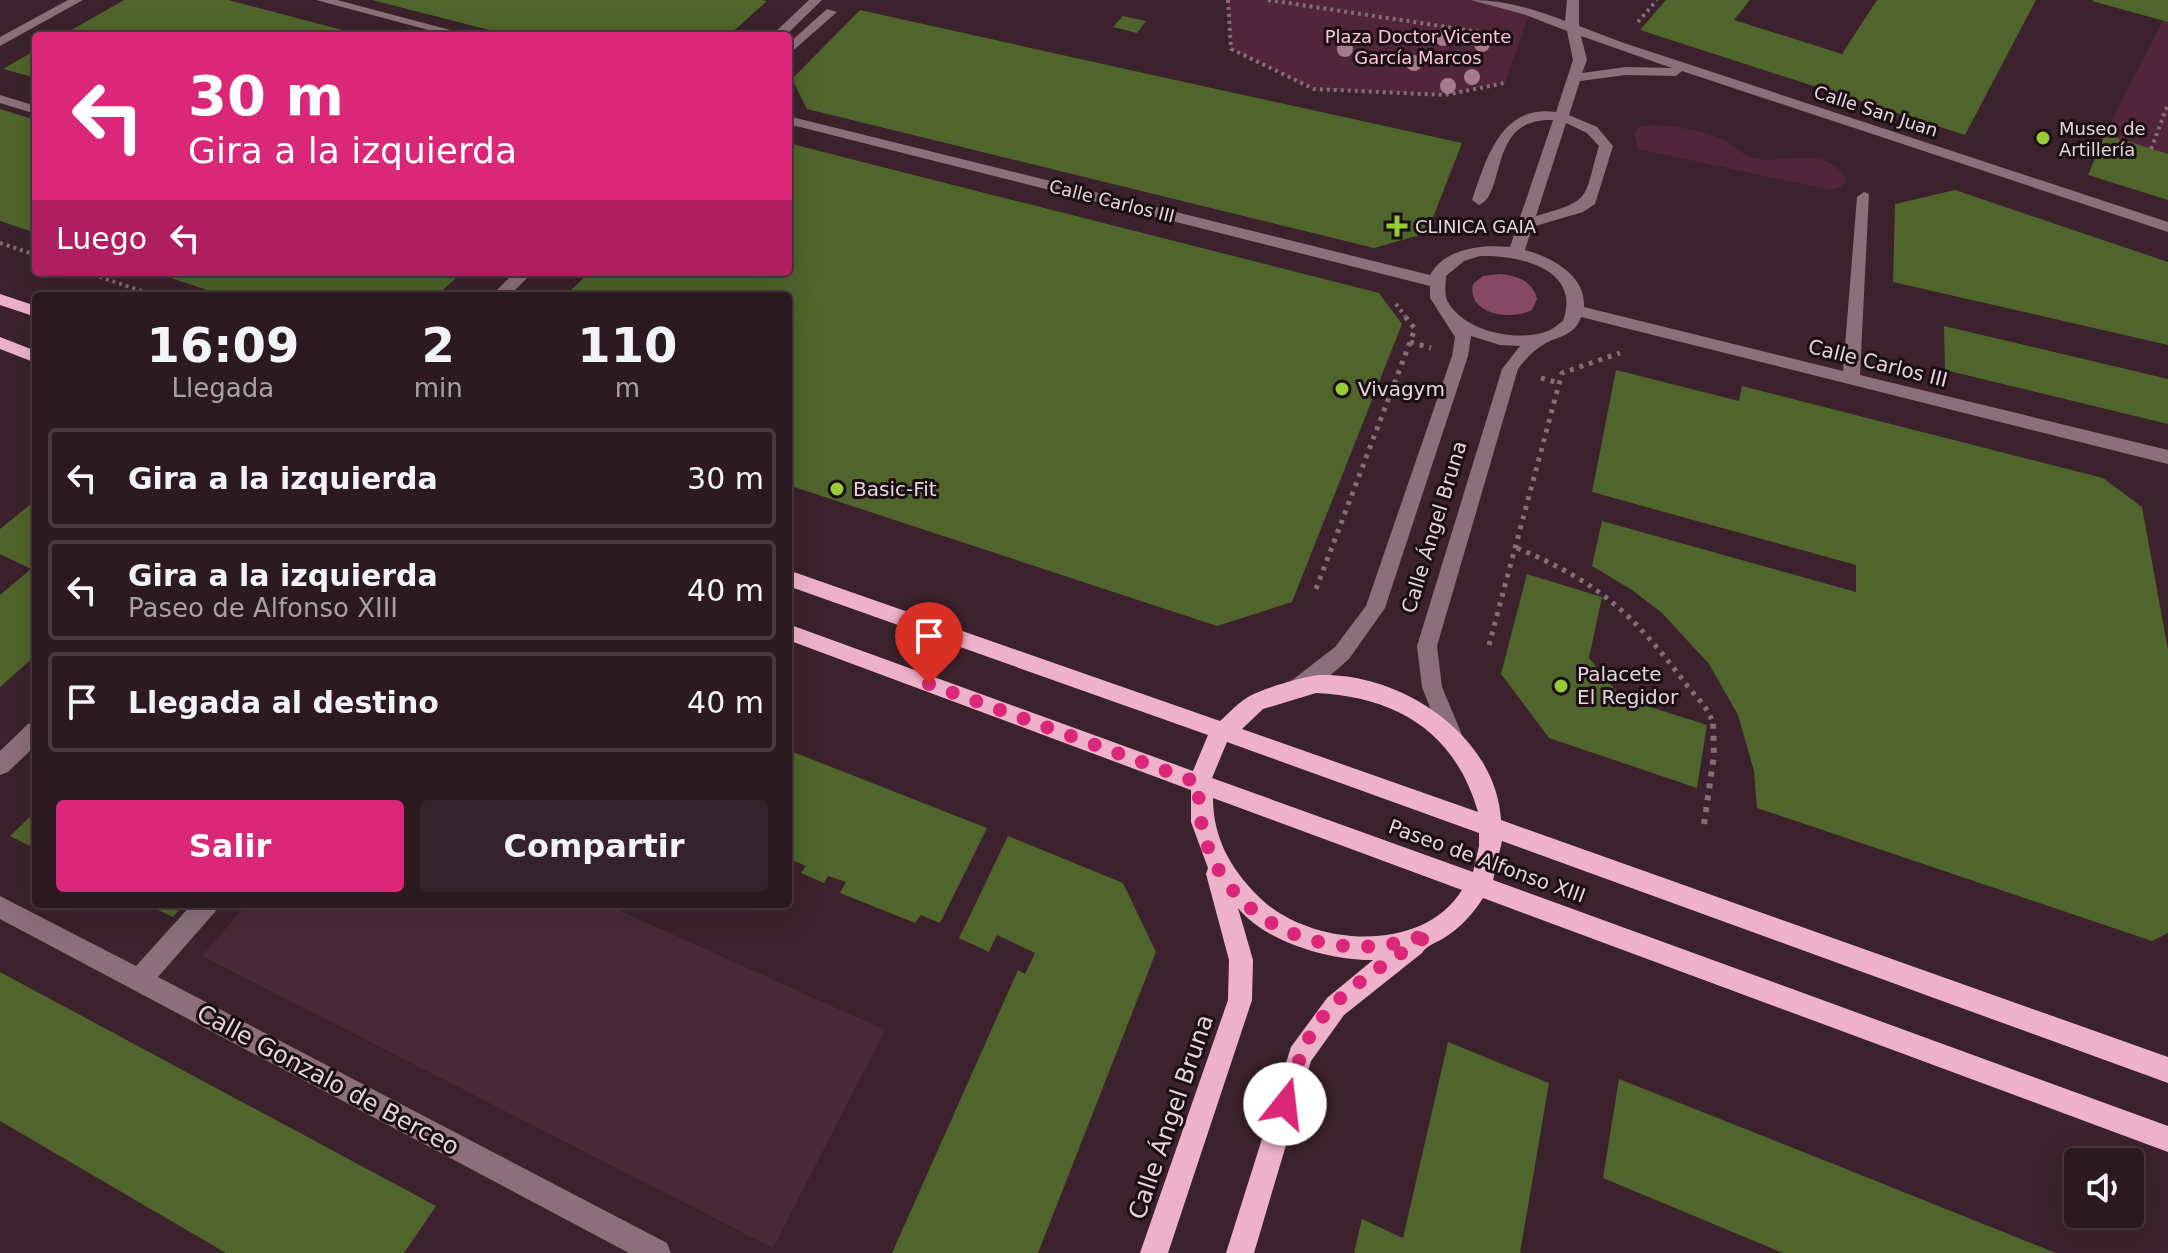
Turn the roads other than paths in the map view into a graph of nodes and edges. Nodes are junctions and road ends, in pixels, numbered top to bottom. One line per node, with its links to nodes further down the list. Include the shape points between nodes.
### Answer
1 (75, 0): 10 (street)
2 (322, 0): 8 (street)
3 (816, 0): 9 (street)
4 (1477, 0): 7 (street, Calle San Juan)
5 (1573, 0): 7 (street)
6 (831, 12): 11 (street)
7 (1573, 28): 12 (street, Calle San Juan); 13 (street, via 1580,51)
8 (451, 32)
9 (781, 32)
10 (0, 42)
11 (792, 47)
12 (1708, 75): 13 (street, via 1641,70); 21 (street, Calle San Juan)
13 (1575, 78): 16 (street)
14 (0, 99): 15 (street)
15 (32, 109)
16 (1563, 117): 19 (street, via 1534,117 1507,131); 20 (street); 20 (street, via 1582,123 1603,140 1605,153 1594,192 1585,206)
17 (792, 121): 24 (street, Calle Carlos III)
18 (1864, 197): 33 (street)
19 (1479, 200)
20 (1525, 224): 22 (street)
21 (2168, 227)
22 (1516, 253): 24 (street, via 1479,251 1458,257 1443,267); 28 (street, via 1563,276 1575,294)
23 (521, 276): 25 (street)
24 (1436, 282): 29 (street, via 1440,304)
25 (503, 292)
26 (0, 299): 27 (main road)
27 (32, 311)
28 (1577, 311): 30 (street, via 1568,326); 33 (street, Calle Carlos III)
29 (1453, 318): 30 (street, via 1494,338); 37 (street, Calle Ángel Bruna, via 1463,337 1460,356 1375,608 1351,645)
30 (1540, 340): 40 (street, Calle Ángel Bruna, via 1510,369 1427,646 1432,687)
31 (0, 343): 32 (main road)
32 (32, 355)
33 (1851, 379): 34 (street, Calle Carlos III)
34 (2168, 457)
35 (792, 579): 38 (main road, Paseo de Alfonso XIII)
36 (792, 633): 42 (main road, Paseo de Alfonso XIII)
37 (1298, 687): 38 (main road, via 1247,707); 40 (main road, via 1374,691 1417,711)
38 (1222, 731): 42 (main road, via 1207,755); 43 (main road, Paseo de Alfonso XIII)
39 (32, 735): 41 (street)
40 (1454, 742): 43 (main road, via 1480,781)
41 (0, 765)
42 (1199, 783): 44 (main road, via 1199,821); 45 (main road, Paseo de Alfonso XIII)
43 (1491, 827): 45 (main road, via 1490,857); 50 (main road, Paseo de Alfonso XIII)
44 (1212, 859): 48 (main road, via 1233,889 1262,915 1319,943 1389,947); 53 (main road, Calle Ángel Bruna, via 1241,960 1240,1000)
45 (1479, 885): 48 (main road, via 1459,912); 51 (main road, Paseo de Alfonso XIII)
46 (0, 907): 49 (street, Calle Gonzalo de Berceo)
47 (203, 908): 49 (street)
48 (1431, 933): 54 (main road, via 1336,1003 1313,1030 1300,1056)
49 (139, 980): 52 (street, Calle Gonzalo de Berceo)
50 (2164, 1071)
51 (2168, 1139)
52 (657, 1253)
53 (1154, 1253)
54 (1240, 1253)

